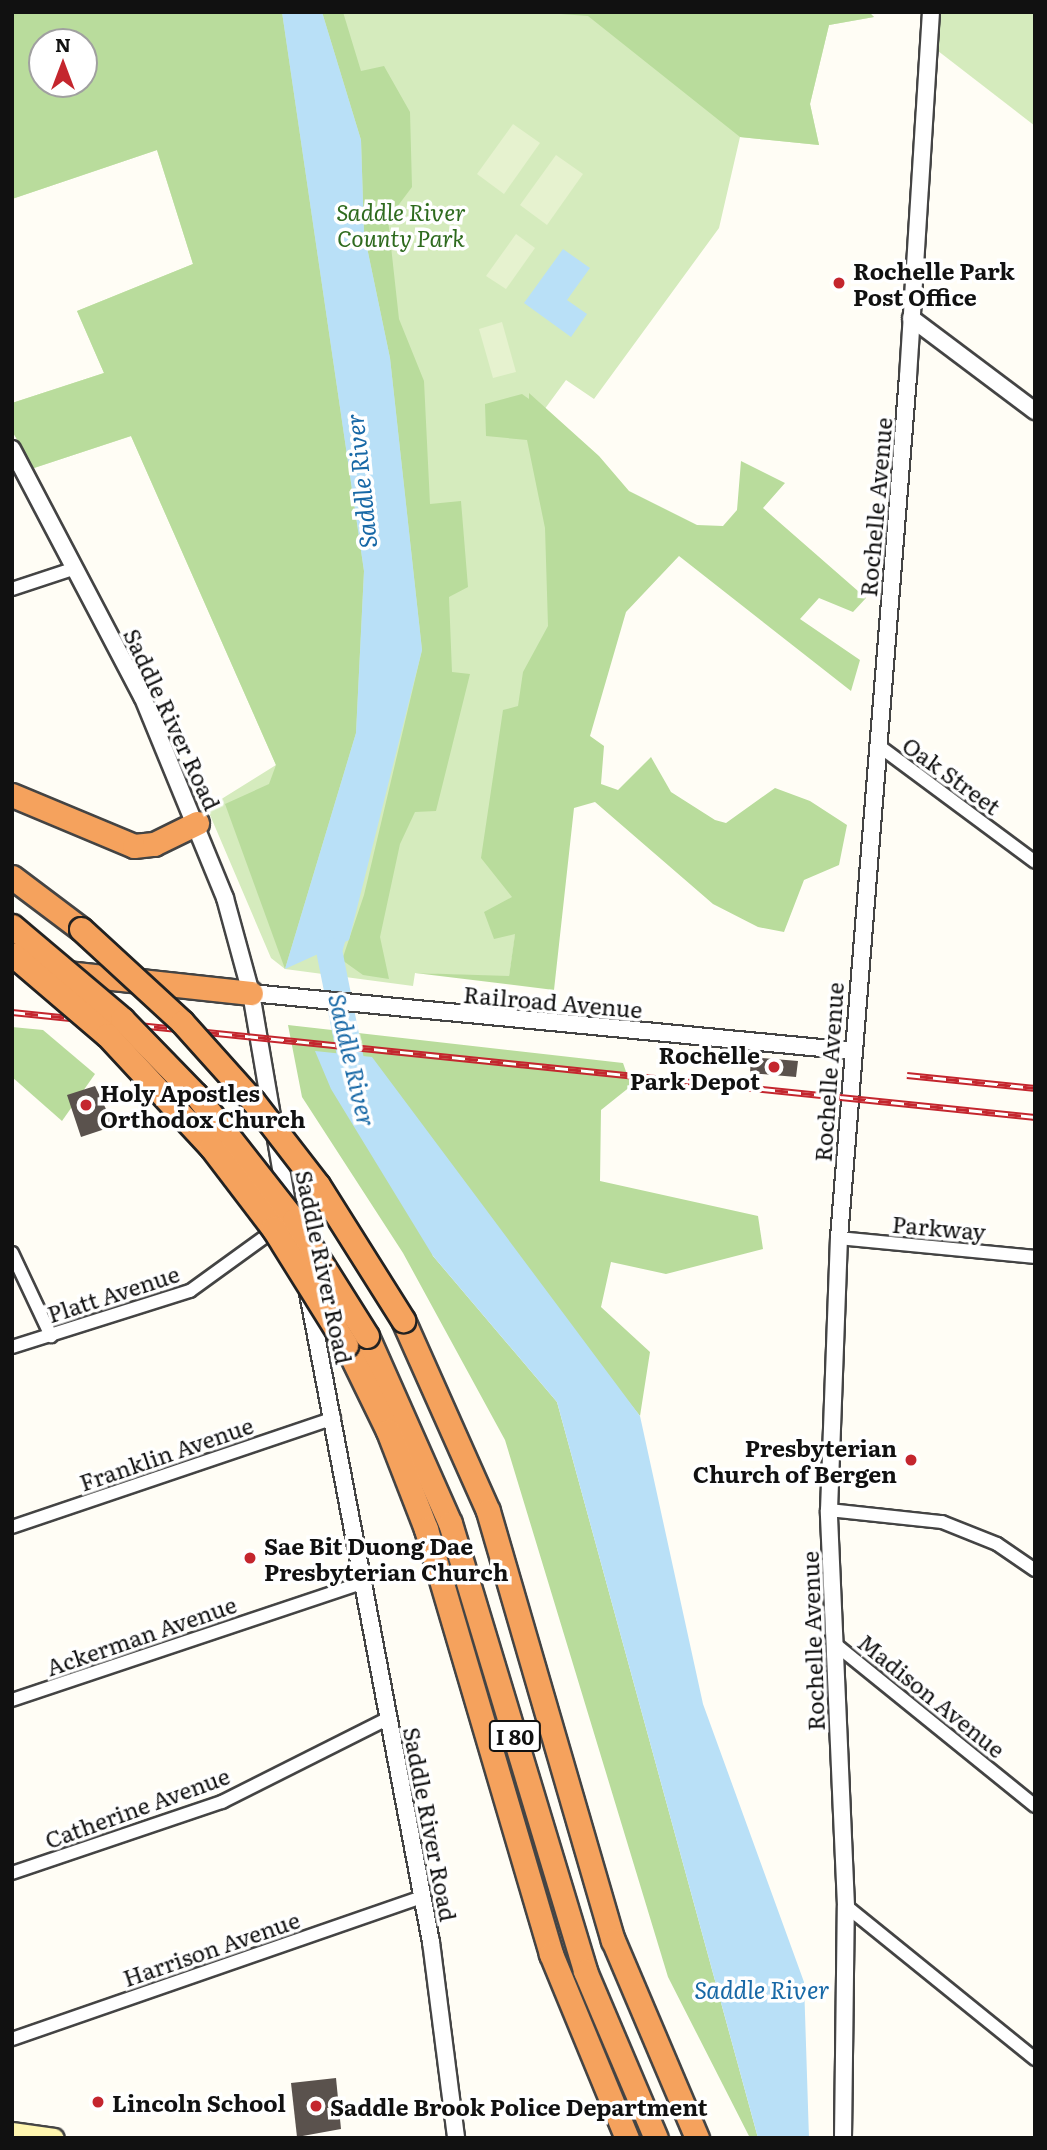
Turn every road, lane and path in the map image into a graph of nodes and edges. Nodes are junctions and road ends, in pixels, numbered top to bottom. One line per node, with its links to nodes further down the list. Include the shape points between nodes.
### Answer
1 (931, 12): 2 (street, Rochelle Avenue)
2 (911, 318): 3 (street); 7 (street, Rochelle Avenue)
3 (1035, 411)
4 (12, 449): 5 (street, Saddle River Road)
5 (76, 568): 6 (street); 9 (street, Saddle River Road, via 143,698)
6 (12, 589)
7 (879, 746): 10 (street, Oak Street); 16 (street, Rochelle Avenue)
8 (12, 795): 9 (highway, via 134,846 154,844)
9 (197, 823): 15 (street, Saddle River Road)
10 (1035, 862)
11 (12, 877): 43 (highway, I 80, bridge, via 82,929 182,1022 253,1101 341,1218 403,1320 488,1511 613,1940)
12 (12, 926): 22 (highway, I 80, bridge, via 122,1019 196,1095 294,1220)
13 (12, 954): 22 (highway, I 80, bridge, via 107,1035 211,1147)
14 (12, 967): 15 (highway)
15 (251, 993): 16 (street, Railroad Avenue); 17 (street, Saddle River Road)
16 (852, 1051): 18 (street, Rochelle Avenue)
17 (290, 1222): 21 (street, Platt Avenue, via 255,1240 196,1288); 24 (street, Saddle River Road)
18 (839, 1238): 20 (street, Parkway); 25 (street, Rochelle Avenue)
19 (12, 1253): 21 (street)
20 (1035, 1257)
21 (51, 1336): 23 (street, Platt Avenue)
22 (356, 1341): 41 (highway, I 80, via 426,1529 551,1954); 42 (highway, I 80, via 450,1523 581,1959)
23 (12, 1347)
24 (334, 1418): 26 (street, Franklin Avenue); 28 (street, Saddle River Road)
25 (830, 1510): 27 (street, via 942,1522 997,1544); 29 (street, Rochelle Avenue)
26 (12, 1527)
27 (1035, 1570)
28 (364, 1582): 30 (street, Ackerman Avenue); 31 (street, Saddle River Road)
29 (835, 1644): 32 (street, Madison Avenue); 35 (street, Rochelle Avenue)
30 (12, 1700)
31 (387, 1719): 33 (street, Catherine Avenue, via 222,1802); 34 (street, Saddle River Road)
32 (1035, 1806)
33 (12, 1873)
34 (423, 1897): 36 (street, Harrison Avenue); 40 (street, Saddle River Road)
35 (846, 1906): 37 (street); 44 (street, Rochelle Avenue)
36 (12, 2039)
37 (1035, 2059)
38 (22, 2134): 39 (main road)
39 (55, 2138)
40 (457, 2138)
41 (627, 2138)
42 (656, 2138)
43 (697, 2138)
44 (843, 2138)

